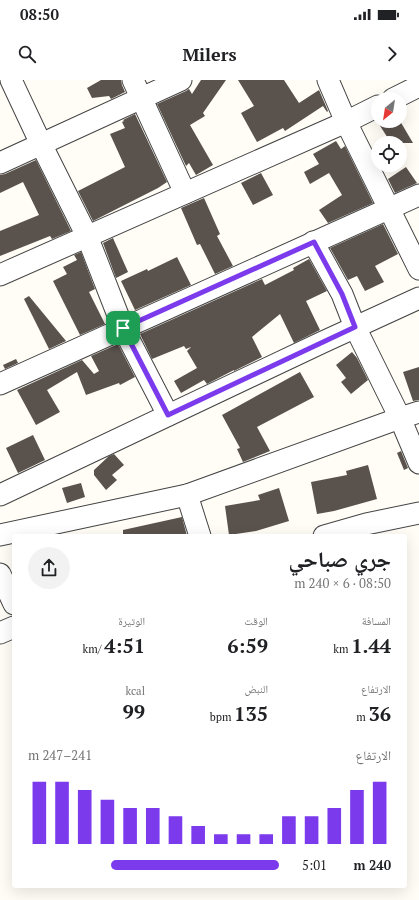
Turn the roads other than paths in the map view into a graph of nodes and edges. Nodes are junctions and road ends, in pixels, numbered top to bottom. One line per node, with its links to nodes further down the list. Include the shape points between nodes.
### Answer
1 (11, 80): 9 (street)
2 (181, 80): 5 (street)
3 (328, 80): 8 (street)
4 (419, 86): 6 (street)
5 (137, 89): 9 (street); 11 (street)
6 (407, 92)
7 (371, 110): 8 (street)
8 (346, 122): 11 (street); 13 (street)
9 (41, 144): 10 (street); 14 (street)
10 (0, 163)
11 (185, 193): 14 (street)
12 (419, 195): 13 (street)
13 (389, 208): 15 (street); 16 (street)
14 (87, 236): 17 (street); 20 (street)
15 (314, 242): 19 (street, via 342,294); 20 (street)
16 (419, 269)
17 (0, 275)
18 (419, 298): 19 (street)
19 (355, 327): 22 (street); 23 (street)
20 (123, 328): 21 (street); 22 (street)
21 (0, 384)
22 (168, 415): 25 (street)
23 (409, 415): 24 (street); 26 (street)
24 (419, 463)
25 (0, 495)
26 (187, 495): 28 (street); 30 (street)
27 (419, 513): 29 (street)
28 (199, 534)
29 (331, 534)
30 (0, 535)
31 (0, 574): 32 (street)
32 (12, 600)
33 (12, 628): 34 (street)
34 (0, 633)

